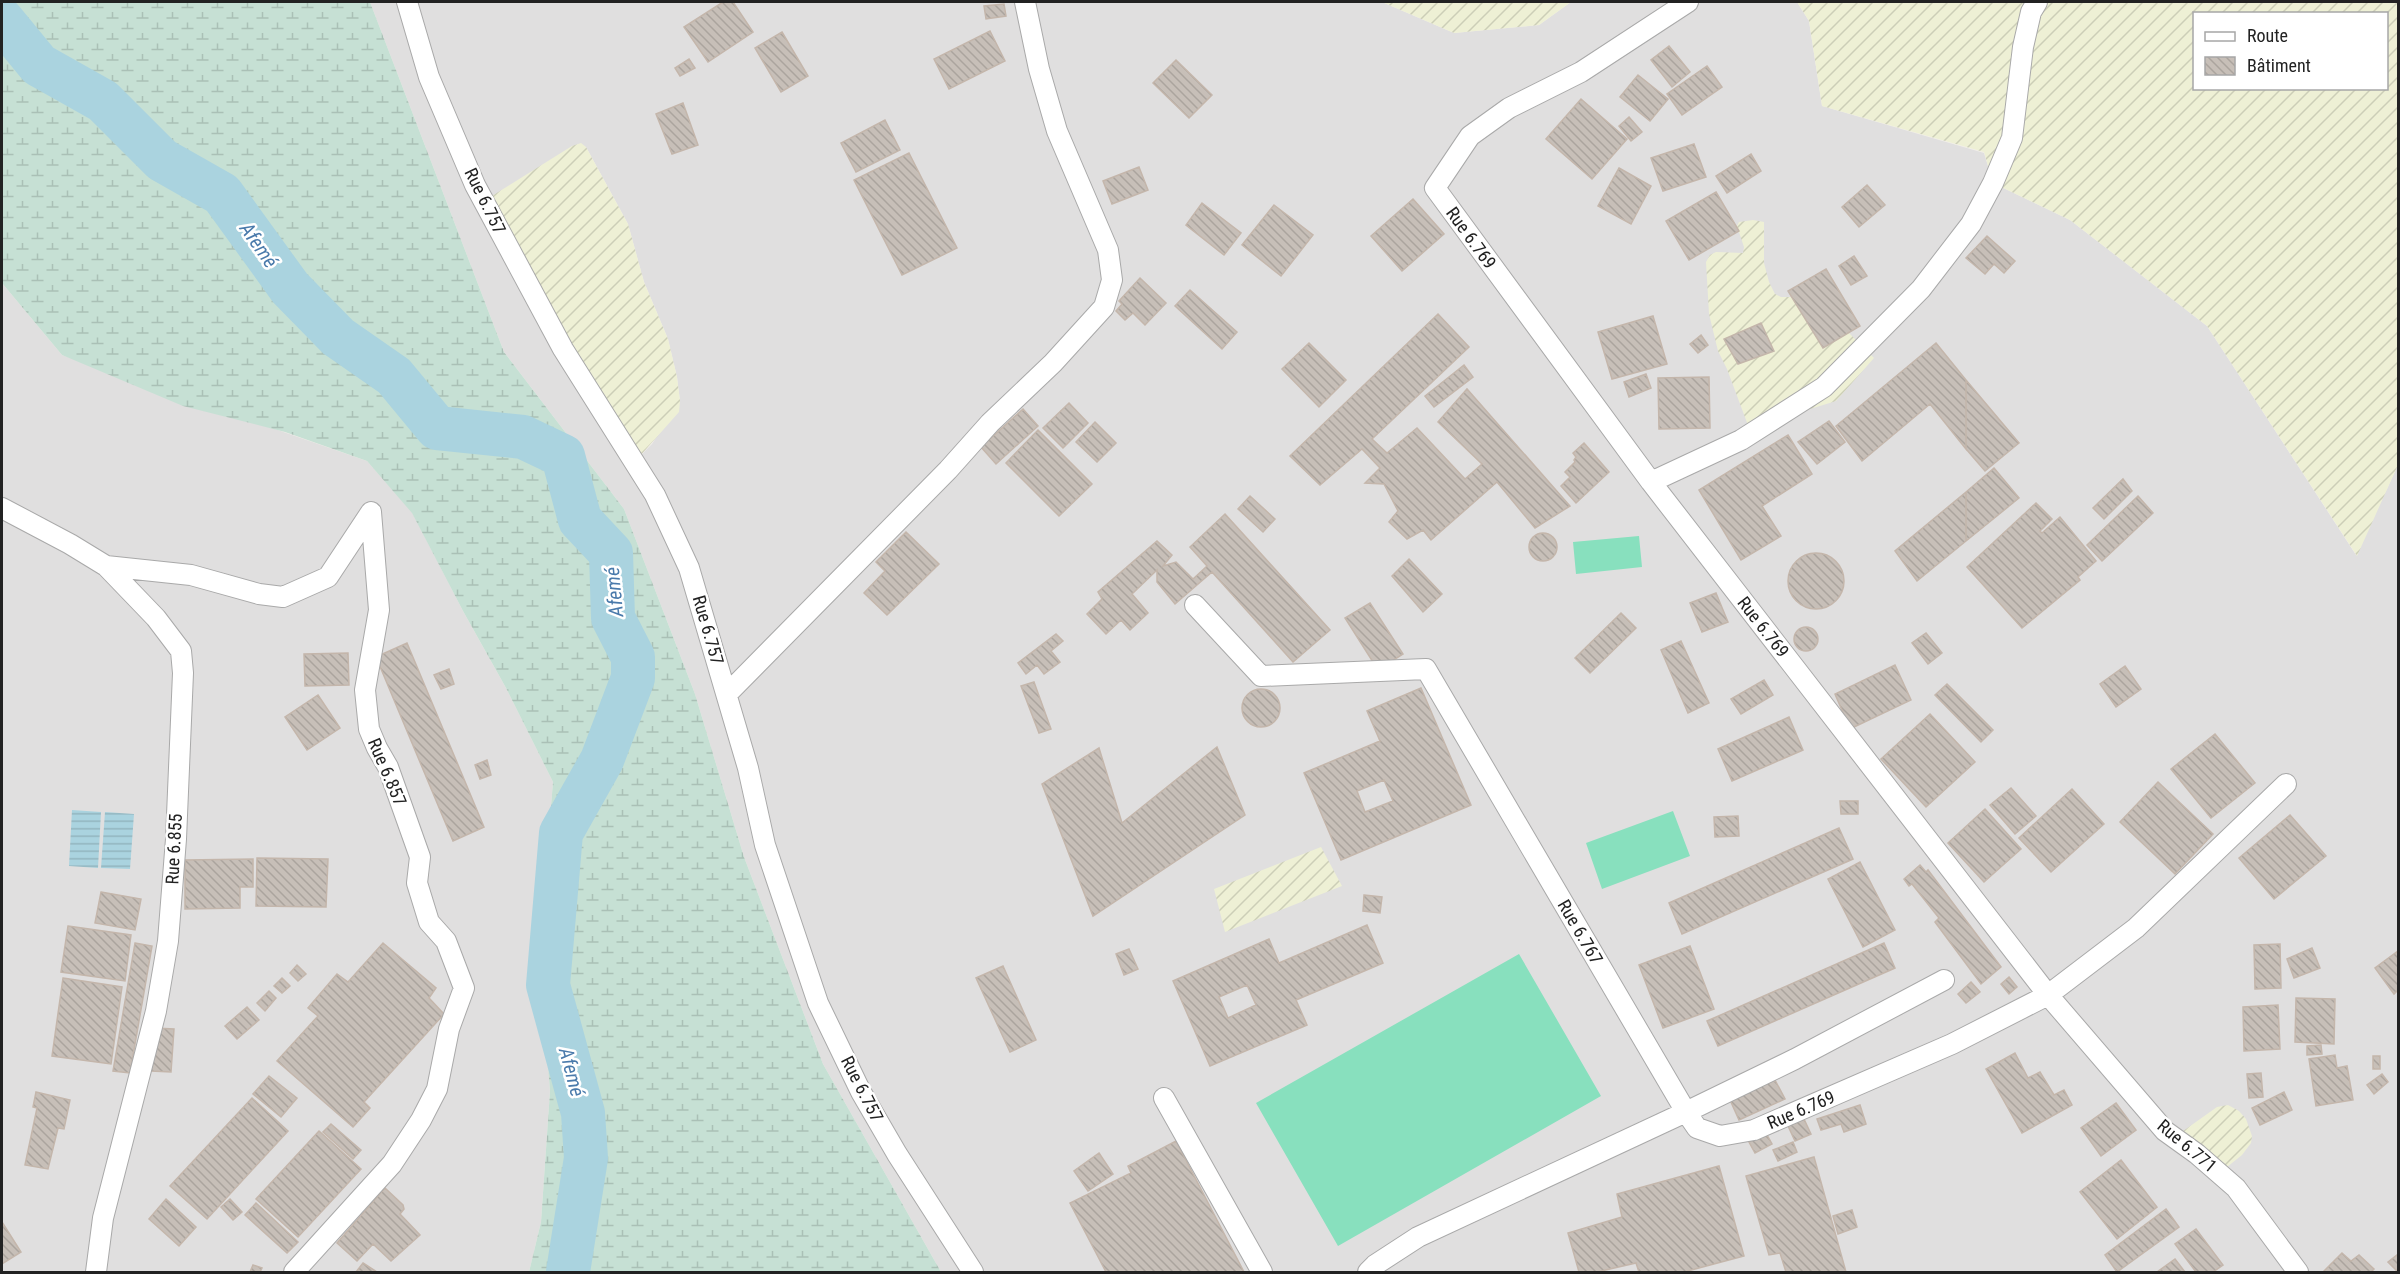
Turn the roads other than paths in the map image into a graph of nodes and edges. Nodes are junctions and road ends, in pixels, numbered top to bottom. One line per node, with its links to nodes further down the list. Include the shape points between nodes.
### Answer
1 (407, 2): 9 (street, Rue 6.757, via 429,77 475,185 563,349 655,495 685,558)
2 (1025, 2): 9 (street, via 1057,131 1108,250 1112,280 1104,307)
3 (1688, 2): 5 (street, Rue 6.769, via 1581,72 1509,108 1470,136 1435,188)
4 (2037, 2): 5 (street, via 2023,47 2012,138 1971,224 1921,289 1824,387 1742,440)
5 (1651, 482): 12 (street, Rue 6.769)
6 (2, 508): 7 (street, Rue 6.855)
7 (106, 566): 15 (street, Rue 6.855, via 156,618 181,651 183,673 168,941 156,1011 103,1218); 16 (street, Rue 6.857, via 191,575 283,597 328,577 370,512 379,610 365,690 369,729 388,767 420,857 417,883 429,922 446,941 464,988 449,1029 437,1089 421,1120 392,1164)
8 (1195, 605): 14 (street, Rue 6.767, via 1261,676 1426,669)
9 (727, 694): 17 (street, Rue 6.757, via 765,845 818,1003 861,1092)
10 (2286, 784): 12 (street, via 2136,928)
11 (1944, 980): 14 (street)
12 (2048, 995): 14 (street, Rue 6.769, via 1934,1053 1754,1130 1720,1136 1697,1128); 20 (street, Rue 6.771, via 2165,1131 2236,1188)
13 (1164, 1098): 18 (street)
14 (1686, 1112): 19 (street, via 1418,1237)
15 (96, 1272)
16 (294, 1272)
17 (973, 1272)
18 (1262, 1272)
19 (1368, 1272)
20 (2295, 1272)

